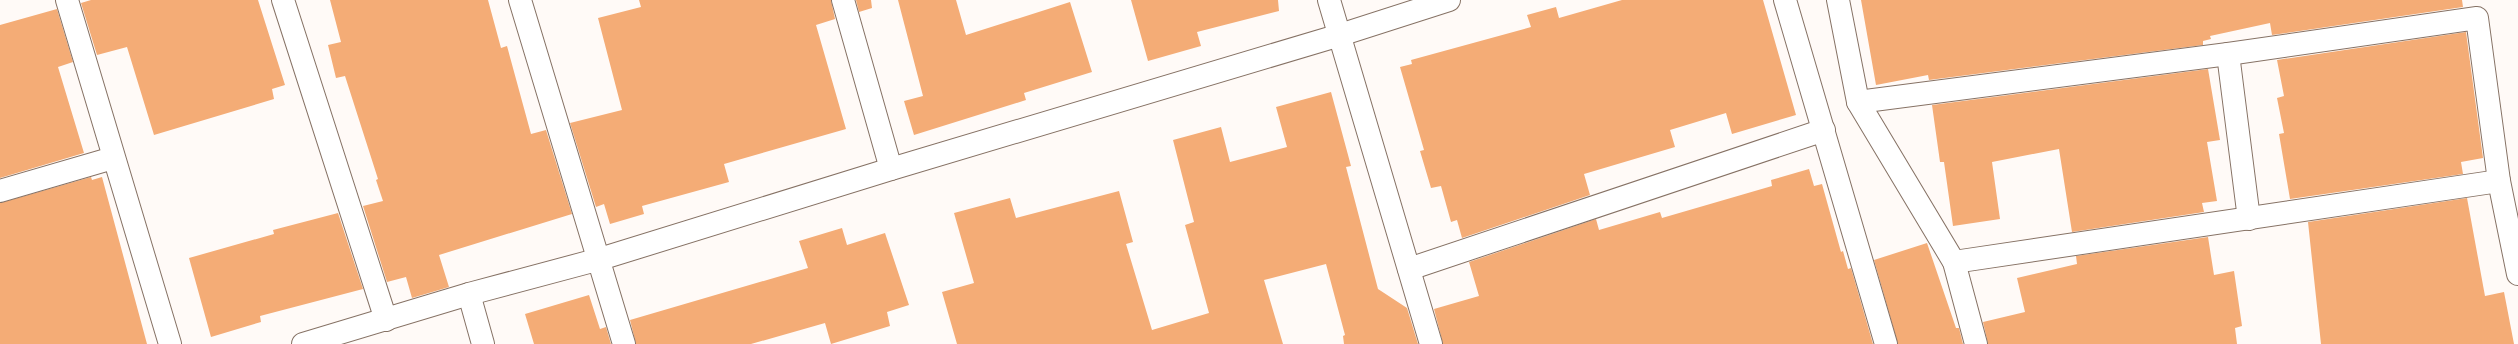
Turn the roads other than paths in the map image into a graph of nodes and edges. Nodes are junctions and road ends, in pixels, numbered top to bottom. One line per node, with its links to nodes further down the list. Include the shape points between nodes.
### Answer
1 (67, 0): 13 (street)
2 (283, 0): 23 (street)
3 (520, 0): 18 (street)
4 (843, 0): 14 (street)
5 (1330, 0): 9 (street)
6 (1449, 0): 9 (street)
7 (1785, 0): 12 (street)
8 (1838, 0): 11 (street)
9 (1340, 35): 14 (street); 20 (street)
10 (2228, 54): 11 (street); 15 (street, via 2477,18); 17 (street)
11 (1858, 102): 19 (street)
12 (1824, 130): 20 (street); 29 (street)
13 (113, 158): 16 (street); 24 (street)
14 (892, 169): 18 (street)
15 (2499, 181): 17 (street); 21 (street)
16 (0, 191)
17 (2249, 219): 19 (street)
18 (600, 259): 22 (street); 27 (street)
19 (1954, 262): 30 (street)
20 (1409, 269): 28 (street)
21 (2518, 274)
22 (468, 294): 23 (street); 26 (street)
23 (386, 320): 25 (street)
24 (170, 344)
25 (303, 344)
26 (483, 344)
27 (624, 344)
28 (1431, 344)
29 (1885, 344)
30 (1976, 344)

